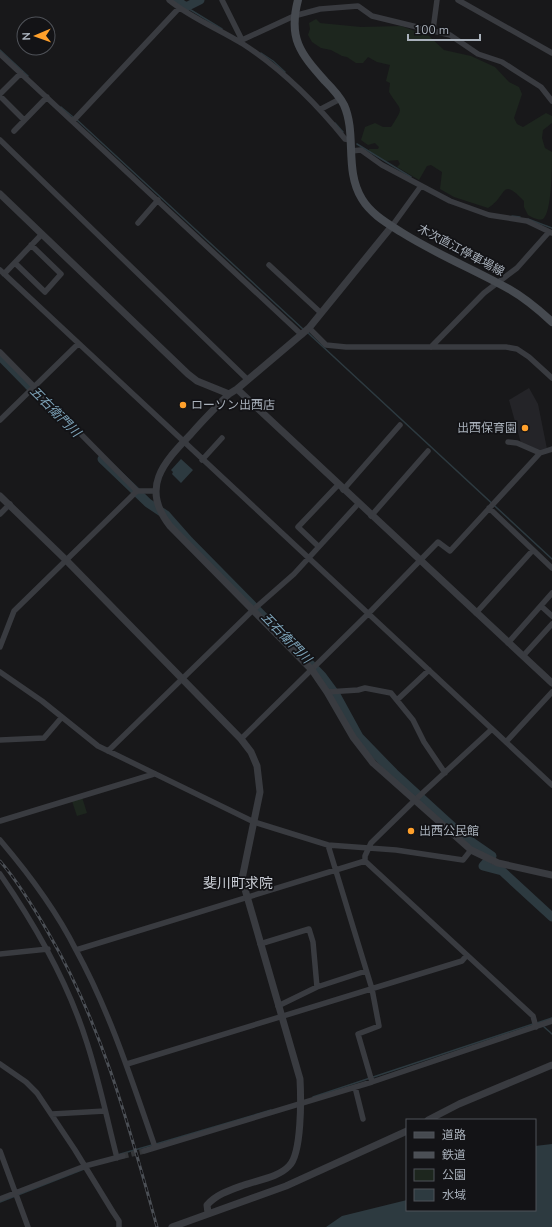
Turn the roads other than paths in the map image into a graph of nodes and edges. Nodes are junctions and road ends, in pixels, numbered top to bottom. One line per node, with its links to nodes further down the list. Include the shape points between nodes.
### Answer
1 (169, 0): 6 (street)
2 (222, 0): 9 (street)
3 (298, 0): 7 (main road, 木次直江停車場線)
4 (437, 0): 8 (street)
5 (458, 0): 10 (street)
6 (179, 8): 9 (street); 19 (street)
7 (294, 16): 8 (street, via 320,9 358,6 372,16); 9 (street); 15 (main road, 木次直江停車場線, via 294,32 304,56)
8 (433, 30): 16 (street, via 450,35 485,57 507,65 541,87)
9 (242, 42): 17 (street, via 273,64)
10 (552, 53)
11 (0, 54): 12 (street)
12 (21, 73): 13 (street); 14 (street)
13 (0, 95): 18 (street)
14 (47, 97): 18 (street); 19 (street)
15 (340, 99): 17 (street); 22 (main road, 木次直江停車場線, via 349,122)
16 (552, 101)
17 (321, 109): 22 (street, via 345,139)
18 (24, 120): 20 (street)
19 (73, 121): 26 (street)
20 (14, 131)
21 (0, 140): 44 (street)
22 (350, 140): 23 (main road, 木次直江停車場線)
23 (351, 150): 24 (street, via 361,150 382,165); 28 (main road, 木次直江停車場線, via 354,179 362,199 376,215)
24 (421, 186): 28 (street); 29 (street, via 437,196 475,211 526,221)
25 (0, 194): 30 (street)
26 (158, 200): 27 (street); 39 (street)
27 (138, 223)
28 (392, 226): 35 (main road, 木次直江停車場線, via 430,250); 36 (street)
29 (550, 232): 35 (street, via 517,268)
30 (42, 234): 31 (street); 46 (street, via 188,374)
31 (32, 245): 32 (street); 32 (street, via 61,274 45,292)
32 (15, 263): 34 (street)
33 (269, 265): 36 (street)
34 (2, 272): 40 (street)
35 (499, 283): 37 (main road, 木次直江停車場線, via 532,303); 41 (street, via 484,294)
36 (321, 313): 38 (street)
37 (552, 322)
38 (310, 328): 39 (street); 41 (street, via 330,345)
39 (302, 335): 44 (street)
40 (78, 344): 45 (street); 53 (street)
41 (431, 347): 43 (street, via 517,349)
42 (0, 352): 45 (street)
43 (552, 378)
44 (248, 380): 47 (street)
45 (34, 387): 50 (street); 60 (street)
46 (214, 388): 48 (street); 49 (street)
47 (237, 389): 48 (street); 59 (street)
48 (229, 394): 49 (street)
49 (218, 404): 53 (street)
50 (0, 420)
51 (400, 425): 59 (street)
52 (222, 438): 58 (street)
53 (182, 442): 58 (street); 61 (street, via 162,467)
54 (508, 442): 57 (street)
55 (552, 449): 57 (street)
56 (428, 451): 67 (street)
57 (540, 453): 65 (street)
58 (202, 460): 70 (street)
59 (341, 487): 64 (street); 68 (street, via 298,527)
60 (137, 491): 61 (street); 71 (street)
61 (155, 491): 76 (street, via 158,508 170,526)
62 (0, 496): 63 (street)
63 (10, 504): 66 (street); 71 (street)
64 (358, 504): 67 (street); 68 (street)
65 (489, 508): 69 (street); 72 (street, via 450,551 438,542)
66 (0, 514)
67 (371, 516): 72 (street)
68 (318, 546): 70 (street)
69 (533, 550): 73 (street); 77 (street)
70 (308, 557): 76 (street, via 294,574); 78 (street)
71 (66, 560): 82 (street, via 14,611); 87 (street)
72 (420, 561): 77 (street); 78 (street)
73 (552, 568)
74 (552, 593): 75 (street)
75 (541, 606): 79 (street); 81 (street)
76 (253, 610): 84 (street); 87 (street)
77 (476, 613): 81 (street)
78 (368, 614): 84 (street); 85 (street)
79 (552, 616)
80 (552, 624): 83 (street)
81 (508, 643): 83 (street)
82 (0, 647)
83 (523, 656): 88 (street)
84 (312, 670): 89 (street); 94 (street)
85 (429, 670): 91 (street); 93 (street)
86 (0, 672): 92 (street)
87 (183, 679): 94 (street); 97 (street)
88 (552, 683)
89 (327, 692): 91 (street, via 377,689 391,693); 101 (street, via 363,751)
90 (552, 692): 96 (street)
91 (397, 700): 98 (street, via 413,720)
92 (62, 717): 95 (street, via 44,738); 97 (street)
93 (492, 729): 96 (street); 98 (street)
94 (241, 739): 103 (street, via 254,759 260,779)
95 (0, 740)
96 (506, 742): 100 (street)
97 (108, 751): 99 (street)
98 (445, 773): 101 (street)
99 (154, 774): 102 (street); 103 (street)
100 (552, 785)
101 (415, 800): 106 (street); 107 (street)
102 (0, 821)
103 (254, 822): 105 (street); 112 (street, via 243,865 242,879)
104 (0, 840): 115 (street, via 31,878)
105 (328, 845): 106 (street); 109 (street)
106 (368, 848): 107 (street, via 463,860); 108 (street)
107 (471, 850): 111 (street, via 498,864)
108 (365, 861): 109 (street); 117 (street)
109 (335, 870): 112 (street); 118 (street)
110 (0, 874): 114 (street)
111 (552, 875)
112 (246, 898): 113 (street); 115 (street)
113 (260, 944): 119 (street, via 309,929 313,942); 121 (street)
114 (48, 949): 116 (street); 131 (street, via 87,1042)
115 (76, 950): 126 (street)
116 (0, 954)
117 (467, 955): 120 (street, via 462,961); 124 (street, via 533,1016)
118 (366, 971): 119 (street); 120 (street)
119 (317, 987): 121 (street)
120 (372, 990): 122 (street); 128 (street, via 379,1026 358,1034)
121 (278, 1006): 122 (street)
122 (281, 1017): 126 (street); 130 (street, via 300,1079)
123 (552, 1021): 124 (street)
124 (536, 1027): 128 (street)
125 (0, 1064): 132 (street, via 26,1082)
126 (127, 1064): 136 (street)
127 (552, 1065): 134 (street)
128 (372, 1082): 129 (street)
129 (355, 1087): 130 (street); 133 (street)
130 (301, 1103): 136 (street); 144 (street, via 295,1155 290,1166 280,1173 219,1195 207,1205)
131 (105, 1111): 132 (street); 140 (street)
132 (52, 1114): 141 (street)
133 (363, 1119)
134 (430, 1119)
135 (406, 1131): 144 (street, via 286,1186)
136 (155, 1147): 138 (street)
137 (0, 1151): 142 (street)
138 (144, 1151)
139 (123, 1156): 140 (street)
140 (117, 1158): 141 (street)
141 (85, 1166): 142 (street); 146 (street, via 119,1221)
142 (15, 1194): 143 (street); 145 (street)
143 (0, 1199)
144 (208, 1213): 147 (street)
145 (28, 1227)
146 (119, 1227)
147 (172, 1227)

